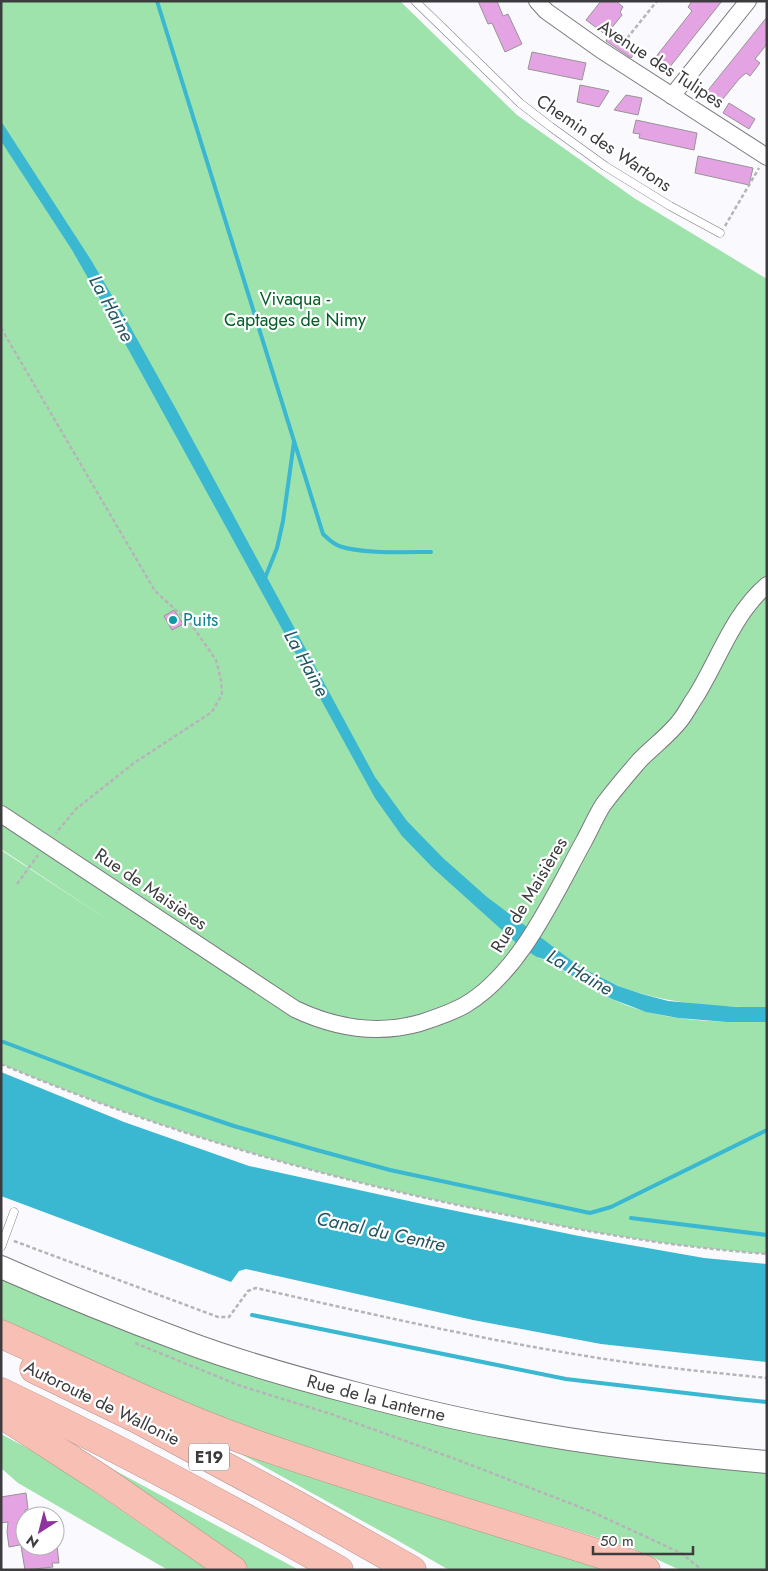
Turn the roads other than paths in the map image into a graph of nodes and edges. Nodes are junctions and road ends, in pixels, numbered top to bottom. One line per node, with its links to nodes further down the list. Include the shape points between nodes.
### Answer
1 (415, 1): 6 (lane, Chemin des Wartons, via 520,103 551,127 605,166)
2 (748, 1): 4 (street)
3 (546, 5): 4 (street, Avenue des Tulipes, via 601,50)
4 (672, 96): 5 (street, Avenue des Tulipes)
5 (766, 156)
6 (720, 234)
7 (767, 585): 8 (street, Rue de Maisières, via 740,617 682,718 602,807 536,927 510,967 467,1004 412,1025 361,1029 335,1025 296,1009)
8 (1, 814)
9 (14, 1212): 10 (lane)
10 (1, 1247)
11 (1, 1267): 16 (main road, Rue de la Lanterne, via 188,1343 423,1411 597,1444)
12 (1, 1334): 20 (highway, via 137,1397 243,1440)
13 (1, 1354): 19 (highway, Autoroute de Wallonie / E19, via 137,1419)
14 (1, 1392): 18 (highway, Autoroute de Wallonie / E19, via 121,1452)
15 (1, 1414): 17 (highway)
16 (767, 1462)
17 (233, 1570)
18 (339, 1570)
19 (412, 1570)
20 (646, 1570)

